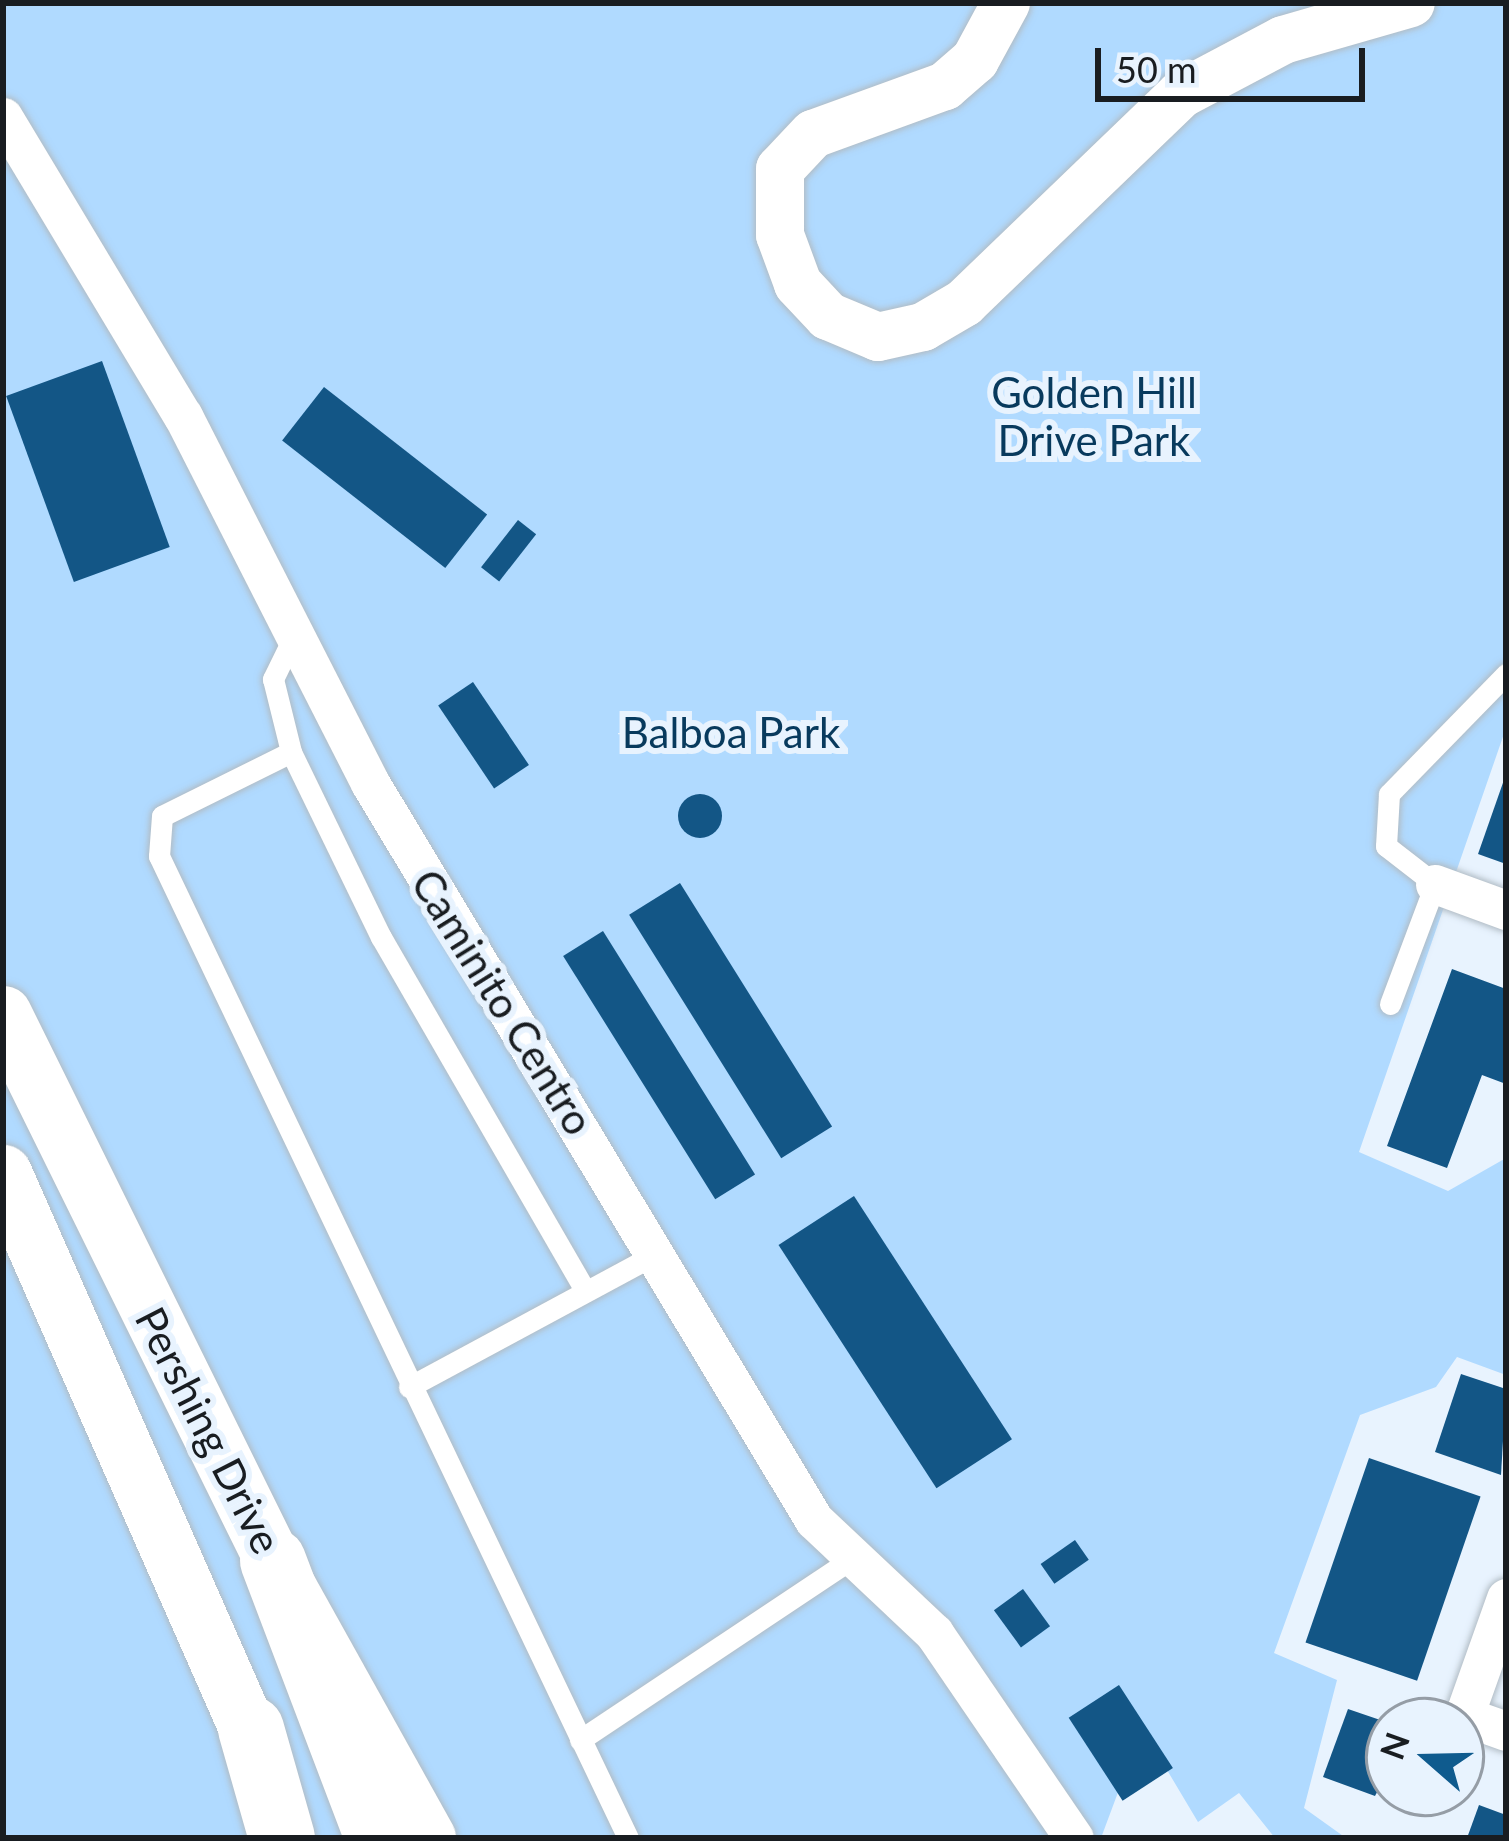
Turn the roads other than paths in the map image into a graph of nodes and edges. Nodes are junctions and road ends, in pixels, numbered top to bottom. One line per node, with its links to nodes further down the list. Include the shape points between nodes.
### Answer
1 (1006, 3): 2 (street, via 975,59 945,86 813,134 780,170 780,235 798,284 828,316 878,337 923,327 964,303 1181,94 1283,40)
2 (1412, 3)
3 (3, 116): 4 (street, Caminito Centro, via 183,416)
4 (292, 638): 6 (lane, via 273,679); 12 (street, Caminito Centro, via 370,783)
5 (1506, 674): 7 (lane, via 1389,794 1386,846)
6 (291, 752): 13 (lane, via 381,937); 14 (lane, via 161,816 159,856)
7 (1435, 884): 8 (street); 9 (lane)
8 (1506, 910)
9 (1390, 1004)
10 (3, 1014): 16 (main road, Pershing Drive)
11 (3, 1173): 18 (main road, Pershing Drive)
12 (658, 1253): 13 (lane); 15 (street, Caminito Centro, via 814,1520)
13 (585, 1291): 14 (lane)
14 (409, 1387): 20 (lane)
15 (854, 1557): 20 (lane); 26 (street, Caminito Centro, via 934,1633)
16 (273, 1561): 23 (highway); 24 (main road, Pershing Drive)
17 (1506, 1598): 19 (street, via 1464,1716)
18 (250, 1730): 21 (highway); 22 (main road, Pershing Drive)
19 (1506, 1731)
20 (580, 1740): 25 (lane)
21 (282, 1838)
22 (293, 1838)
23 (377, 1838)
24 (428, 1838)
25 (628, 1838)
26 (1074, 1838)

